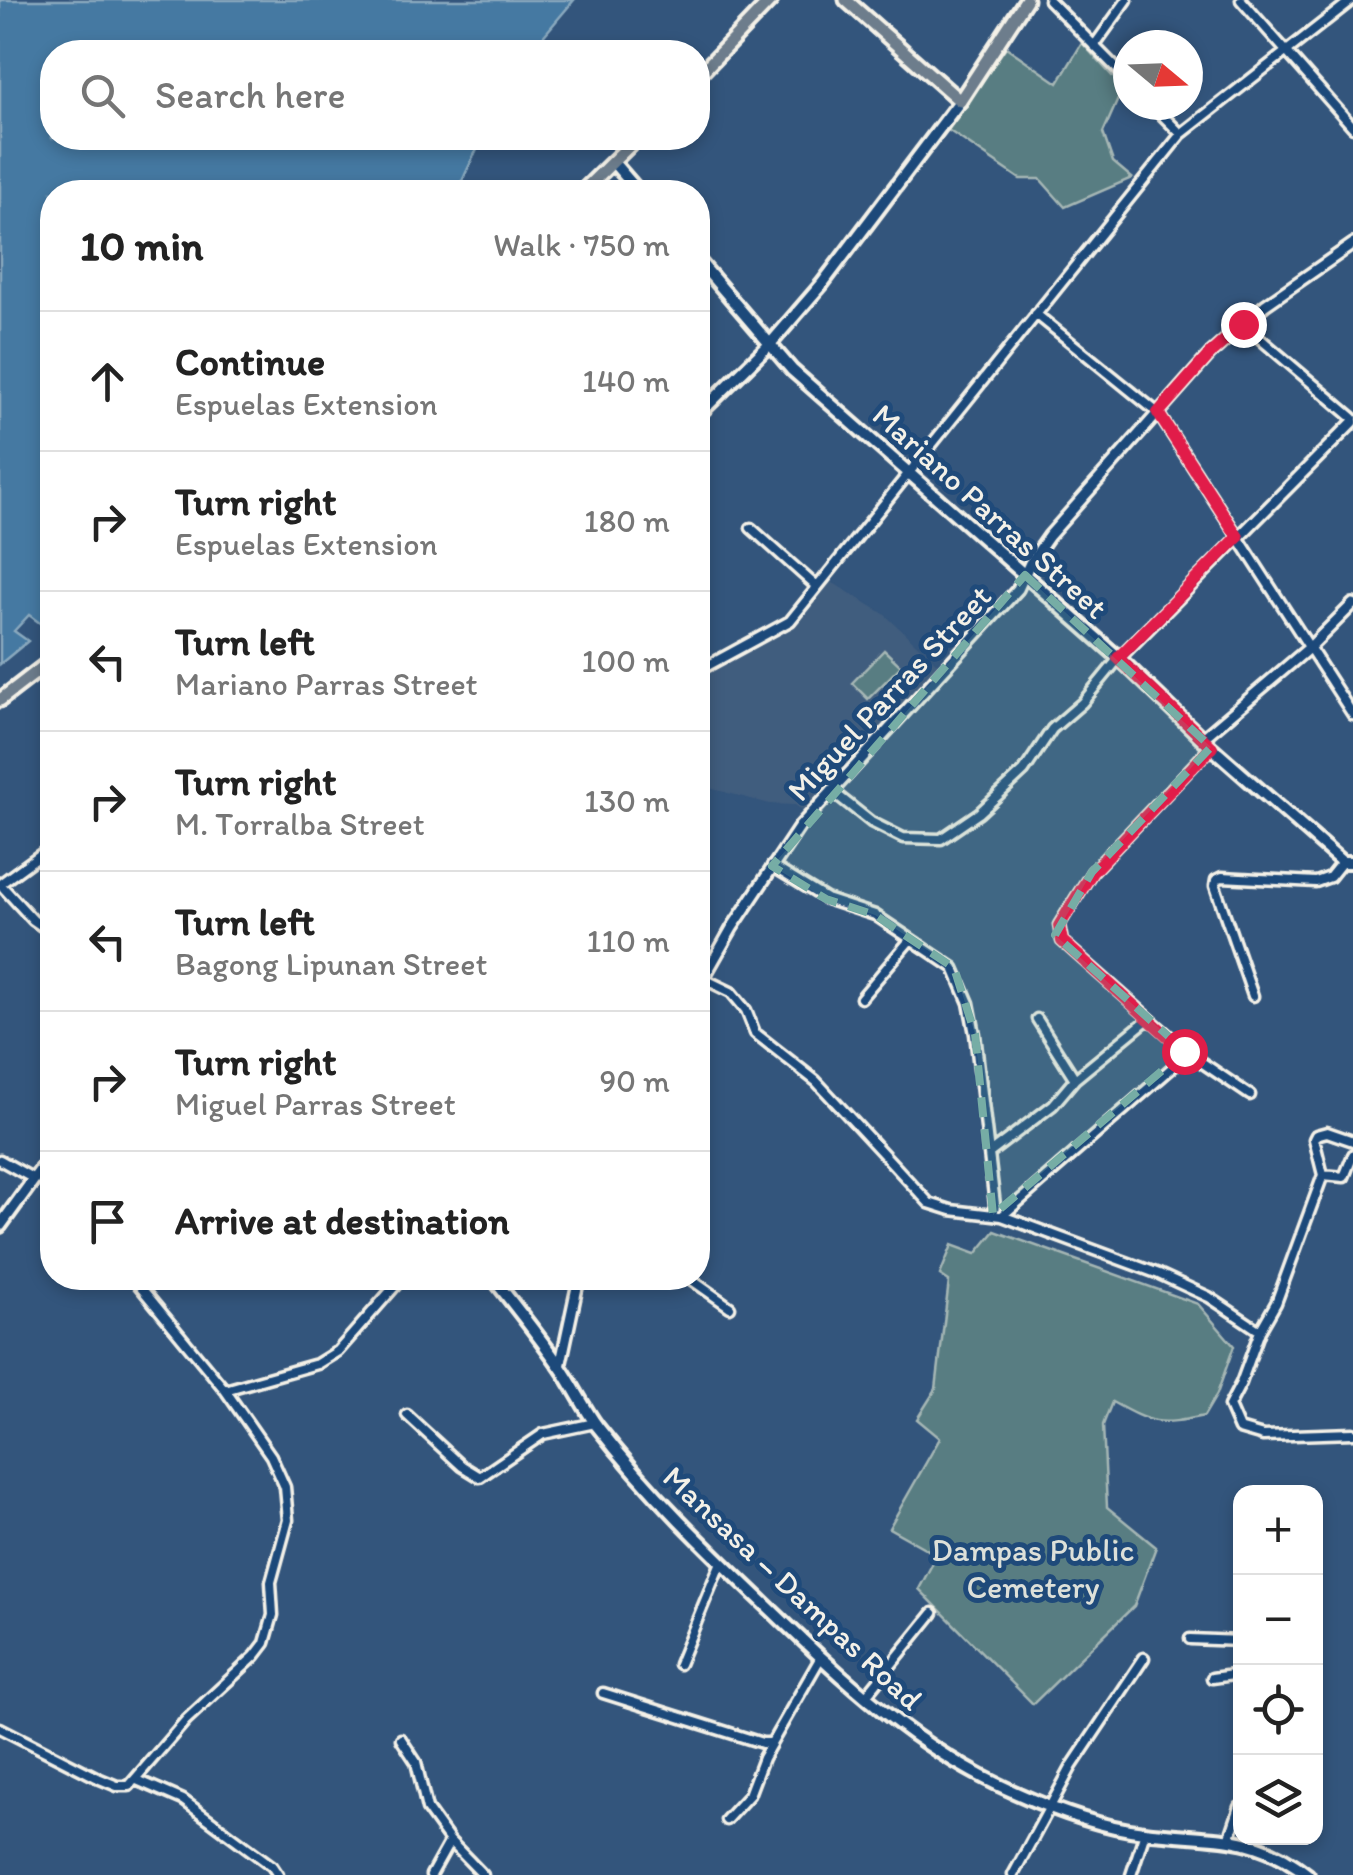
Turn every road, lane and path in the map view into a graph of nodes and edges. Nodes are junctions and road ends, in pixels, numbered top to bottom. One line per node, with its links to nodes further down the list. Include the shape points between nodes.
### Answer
1 (772, 0): 10 (main road)
2 (846, 0): 12 (main road)
3 (1026, 0): 12 (main road)
4 (1048, 0): 8 (street)
5 (1127, 0): 8 (street)
6 (1240, 0): 9 (street)
7 (1352, 0): 9 (street)
8 (1094, 46): 11 (street)
9 (1286, 54): 14 (street); 15 (street)
10 (710, 64)
11 (1113, 65)
12 (960, 101): 24 (main road)
13 (1167, 120): 15 (street)
14 (1353, 127)
15 (1181, 134): 22 (street)
16 (624, 150): 17 (main road)
17 (612, 162): 18 (main road); 19 (main road)
18 (594, 180)
19 (628, 180)
20 (1353, 244): 23 (street, Miguel Parras Street)
21 (710, 274): 24 (main road, Mariano Parras Street)
22 (1036, 314): 26 (street); 28 (street)
23 (1243, 324): 26 (street, Miguel Parras Street); 27 (street)
24 (771, 343): 25 (main road); 28 (main road, Mariano Parras Street, via 792,370)
25 (710, 403)
26 (1158, 413): 30 (street); 31 (street, Miguel Parras Street, via 1049,536)
27 (1353, 420): 30 (street)
28 (910, 473): 31 (main road, Mariano Parras Street); 32 (street)
29 (751, 528): 32 (street)
30 (1238, 537): 34 (street); 35 (street)
31 (1024, 575): 35 (main road, Mariano Parras Street); 41 (street, Miguel Parras Street)
32 (817, 587): 36 (street, via 790,621)
33 (1353, 604): 34 (street)
34 (1310, 647): 39 (street); 40 (street)
35 (1118, 658): 40 (main road, Mariano Parras Street); 41 (street, via 1052,729 1024,771 941,839 903,838)
36 (710, 664)
37 (40, 669): 38 (main road)
38 (0, 700)
39 (1353, 716)
40 (1207, 742): 43 (main road, Mariano Parras Street); 53 (street, via 1092,872 1059,926 1062,941)
41 (832, 791): 44 (street, Miguel Parras Street)
42 (40, 855): 45 (street)
43 (1348, 862): 50 (street, via 1316,882 1216,880)
44 (772, 866): 47 (street, via 826,899 875,915); 48 (street, Miguel Parras Street)
45 (0, 884): 46 (street)
46 (40, 925)
47 (910, 940): 51 (street); 58 (street, via 948,961 964,988)
48 (710, 968)
49 (710, 982): 65 (street, via 731,992 755,1033 816,1081 929,1203)
50 (1252, 996)
51 (862, 998)
52 (1037, 1020): 55 (street)
53 (1147, 1020): 54 (street); 55 (street)
54 (1184, 1051): 56 (street); 65 (street)
55 (1074, 1080): 58 (street, via 1053,1105)
56 (1250, 1095)
57 (1353, 1141): 62 (street, via 1316,1135)
58 (990, 1152): 65 (street)
59 (1353, 1155): 62 (street, via 1344,1177)
60 (0, 1160): 63 (street)
61 (40, 1170): 63 (main road)
62 (1323, 1175): 73 (street)
63 (36, 1176): 64 (street); 66 (main road)
64 (40, 1178)
65 (998, 1216): 73 (street, via 1159,1274)
66 (0, 1226)
67 (143, 1290): 75 (street)
68 (392, 1290): 75 (street, via 338,1352)
69 (502, 1290): 74 (main road, Mansasa – Dampas Road)
70 (577, 1290): 74 (street)
71 (706, 1290): 72 (street)
72 (730, 1307)
73 (1260, 1330): 78 (street, via 1229,1406 1238,1430 1263,1436)
74 (560, 1367): 77 (main road, Mansasa – Dampas Road)
75 (225, 1390): 93 (street, via 271,1456 284,1488 288,1520 271,1582 274,1614 256,1656 186,1720)
76 (407, 1415): 77 (street, via 480,1477 543,1434)
77 (595, 1423): 79 (main road, Mansasa – Dampas Road, via 666,1511)
78 (1353, 1433)
79 (721, 1562): 83 (main road, Mansasa – Dampas Road); 85 (street)
80 (934, 1613): 89 (street)
81 (1190, 1639): 82 (street)
82 (1233, 1640)
83 (821, 1657): 89 (main road, Mansasa – Dampas Road); 92 (street)
84 (1144, 1658): 94 (street)
85 (679, 1664)
86 (1233, 1675): 87 (street)
87 (1212, 1678)
88 (603, 1693): 92 (street)
89 (866, 1697): 94 (main road, Mansasa – Dampas Road, via 899,1727)
90 (0, 1728): 93 (street, via 116,1786)
91 (401, 1740): 99 (street, via 416,1762 427,1810)
92 (771, 1743): 95 (street, via 749,1794)
93 (138, 1780): 100 (street, via 183,1800)
94 (1048, 1806): 97 (main road, Mansasa – Dampas Road); 103 (street)
95 (726, 1820)
96 (1233, 1829): 98 (street)
97 (1145, 1832): 98 (main road, Mansasa – Dampas Road); 104 (street)
98 (1230, 1838): 105 (main road, Mansasa – Dampas Road, via 1262,1846)
99 (450, 1841): 101 (street); 102 (street)
100 (278, 1875)
101 (431, 1875)
102 (483, 1875)
103 (1012, 1875)
104 (1131, 1875)
105 (1308, 1875)

